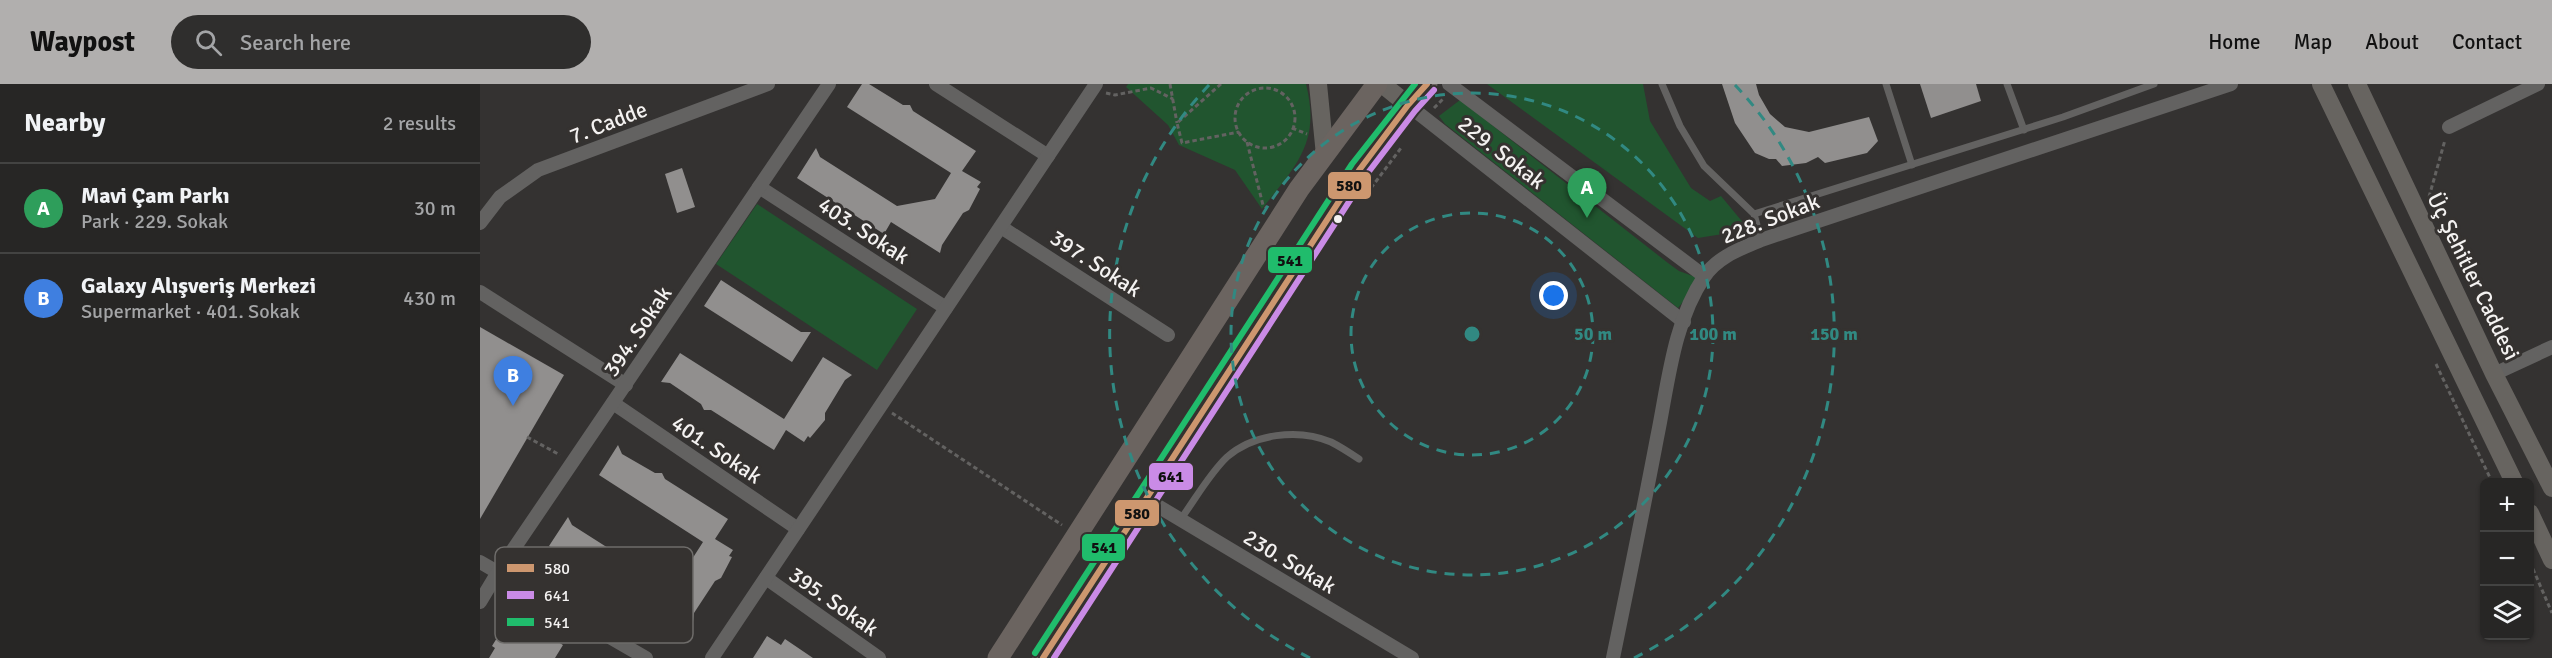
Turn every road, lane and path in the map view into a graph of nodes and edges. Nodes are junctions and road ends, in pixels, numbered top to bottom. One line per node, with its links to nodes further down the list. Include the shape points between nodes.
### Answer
1 (768, 84): 35 (street, 7. Cadde, via 538,171 500,197)
2 (829, 84): 31 (street, 394. Sokak)
3 (936, 84): 29 (street)
4 (1170, 84): 21 (path)
5 (1221, 84): 23 (path)
6 (1318, 84): 28 (main road)
7 (1377, 84): 28 (main road)
8 (1382, 84): 22 (main road)
9 (1427, 84): 22 (main road)
10 (1449, 84): 38 (street, 229. Sokak)
11 (1662, 84): 32 (lane, via 1680,126 1704,166)
12 (1886, 84): 30 (lane)
13 (2007, 84): 25 (lane)
14 (2154, 84): 19 (lane)
15 (2231, 84): 37 (street, 228. Sokak)
16 (2321, 84): 51 (main road)
17 (2357, 84): 34 (main road, Üç Şehitler Caddesi)
18 (2538, 84): 24 (street)
19 (2142, 86): 25 (lane)
20 (1094, 87): 21 (path, via 1115,95 1151,88); 29 (street)
21 (1173, 99): 23 (path)
22 (1408, 105): 41 (street, 229. Sokak); 53 (main road, via 1329,216)
23 (1177, 123): 26 (path, via 1182,143)
24 (2449, 126): 34 (path)
25 (2024, 130): 30 (lane)
26 (1239, 132): 27 (path); 27 (path, via 1235,112 1250,92 1275,90 1289,100 1294,116 1286,139 1263,148)
27 (1247, 142): 33 (path, via 1263,205)
28 (1324, 155): 33 (main road)
29 (1048, 156): 36 (street)
30 (1912, 165): 32 (lane)
31 (759, 187): 40 (street, 403. Sokak); 45 (street, 394. Sokak)
32 (1754, 214): 37 (lane)
33 (1280, 219): 57 (main road)
34 (2421, 221): 44 (main road, Üç Şehitler Caddesi)
35 (480, 223)
36 (1001, 227): 40 (street); 42 (street, 397. Sokak)
37 (1761, 240): 38 (street, 228. Sokak, via 1722,259)
38 (1704, 276): 41 (street, 228. Sokak)
39 (480, 292): 45 (street)
40 (946, 308): 47 (street)
41 (1684, 322): 74 (street, 228. Sokak, via 1673,359)
42 (1168, 335)
43 (2552, 347): 44 (street)
44 (2494, 374): 52 (main road, Üç Şehitler Caddesi)
45 (626, 385): 46 (street, 394. Sokak)
46 (613, 403): 50 (street, 394. Sokak); 56 (street, 401. Sokak)
47 (881, 406): 56 (street); 57 (path)
48 (527, 437): 50 (path)
49 (1359, 459): 54 (lane, via 1330,442 1298,435 1276,435 1244,444 1226,459)
50 (573, 462): 58 (street, 394. Sokak)
51 (2512, 478)
52 (2552, 488)
53 (1146, 500): 54 (street, 230. Sokak); 72 (main road)
54 (1180, 520): 73 (street, 230. Sokak)
55 (2534, 523): 59 (main road)
56 (798, 529): 64 (street)
57 (1077, 535): 71 (main road)
58 (515, 547)
59 (2552, 560)
60 (480, 562): 61 (street)
61 (495, 570)
62 (2534, 573): 66 (path)
63 (495, 577): 65 (street, 394. Sokak)
64 (766, 578): 69 (street); 70 (street, 395. Sokak)
65 (480, 602)
66 (2552, 613)
67 (620, 643): 68 (street)
68 (646, 658)
69 (712, 658)
70 (879, 658)
71 (998, 658)
72 (1043, 658)
73 (1412, 658)
74 (1613, 658)

